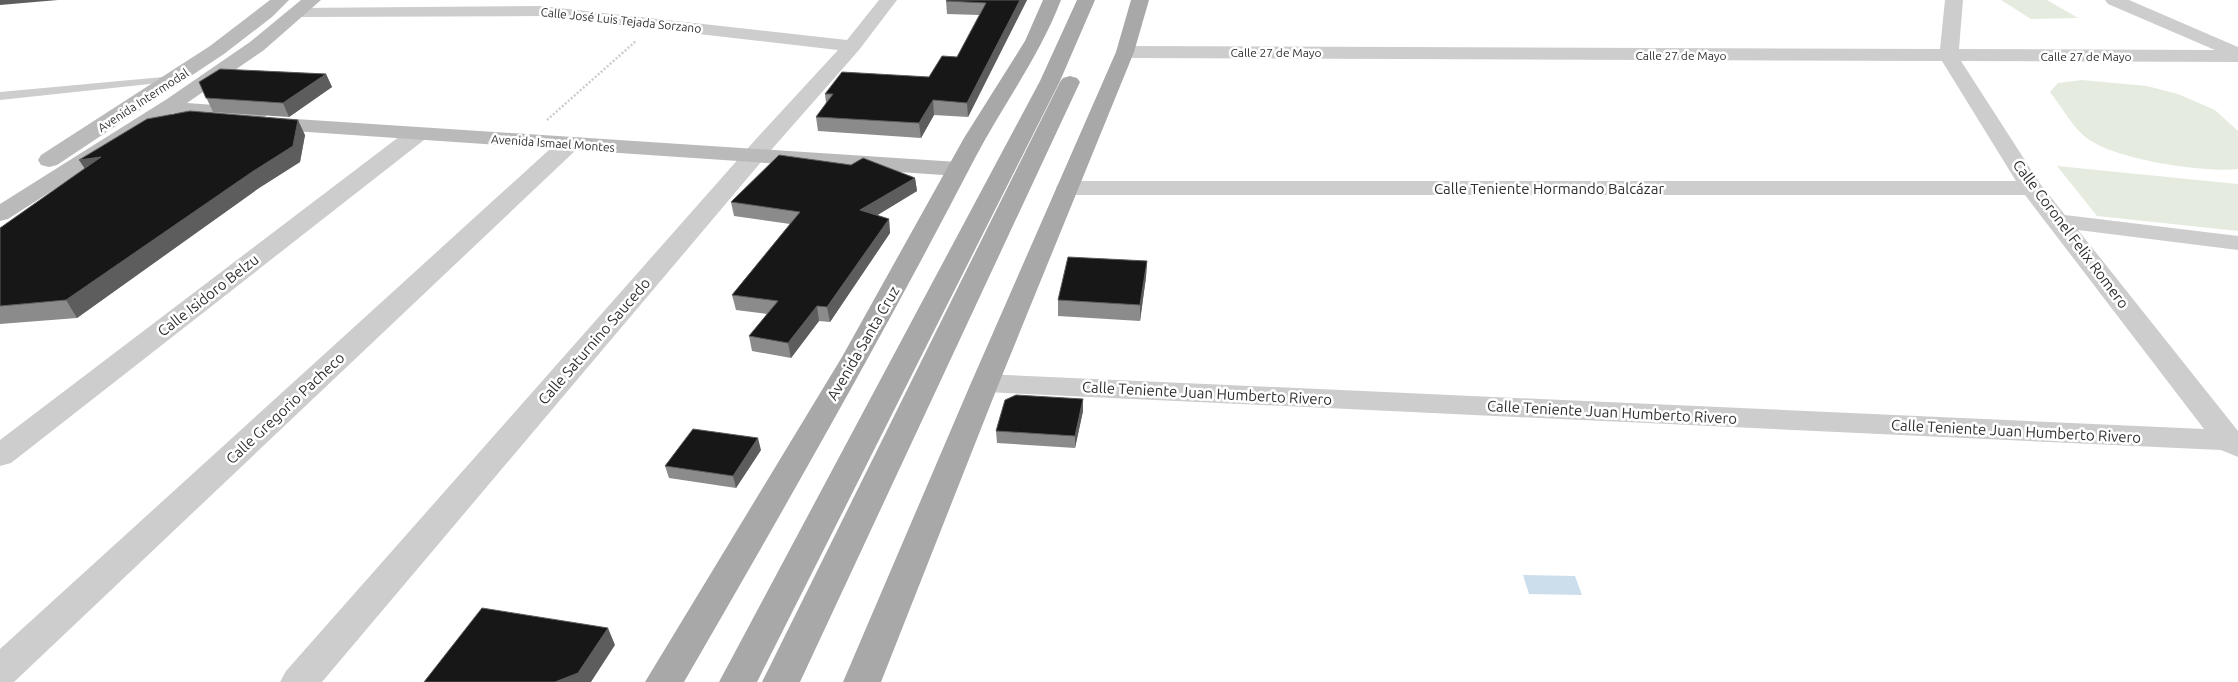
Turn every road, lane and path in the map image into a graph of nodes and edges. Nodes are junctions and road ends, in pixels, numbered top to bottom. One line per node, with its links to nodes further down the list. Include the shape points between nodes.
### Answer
1 (280, 0): 15 (street, Avenida Intermodal)
2 (888, 0): 11 (street, Calle Saturnino Saucedo)
3 (1052, 0): 23 (main road, Avenida Santa Cruz, via 1044,25)
4 (1086, 0): 36 (main road, via 1050,81)
5 (1104, 0): 37 (main road, via 1084,53)
6 (1140, 0): 12 (main road)
7 (1954, 0): 14 (street)
8 (2114, 0): 13 (street)
9 (306, 6): 10 (street, Calle José Luis Tejada Sorzano, via 541,12); 17 (street, Avenida Intermodal, via 257,46)
10 (655, 24): 11 (street, Calle José Luis Tejada Sorzano); 19 (path)
11 (852, 46): 22 (street, Calle Saturnino Saucedo)
12 (1125, 52): 14 (street, Calle 27 de Mayo); 25 (main road)
13 (2238, 55): 14 (street, Calle 27 de Mayo)
14 (1949, 56): 26 (street, Calle Coronel Felix Romero)
15 (174, 79): 16 (lane); 24 (street, Avenida Intermodal)
16 (0, 96)
17 (174, 103): 18 (street, Avenida Intermodal); 19 (street, Avenida Ismael Montes, via 189,110)
18 (148, 120): 20 (street, Avenida Ismael Montes, via 178,117); 27 (street, Avenida Intermodal)
19 (536, 130): 22 (street, Avenida Ismael Montes)
20 (416, 134): 21 (street, Avenida Ismael Montes); 32 (street, Calle Isidoro Belzu)
21 (569, 144): 22 (street, Avenida Ismael Montes); 33 (street, Calle Gregorio Pacheco)
22 (759, 150): 23 (street, Avenida Ismael Montes); 34 (street, Calle Saturnino Saucedo)
23 (961, 163): 35 (main road, Avenida Santa Cruz, via 840,384)
24 (33, 170)
25 (1066, 188): 26 (street, Calle Teniente Hormando Balcázar); 30 (main road)
26 (2032, 188): 28 (street, Calle Coronel Felix Romero)
27 (0, 214)
28 (2059, 220): 29 (street); 31 (street, Calle Coronel Felix Romero)
29 (2238, 243)
30 (985, 383): 31 (street, Calle Teniente Juan Humberto Rivero); 38 (main road)
31 (2235, 443)
32 (0, 456)
33 (0, 672)
34 (299, 682)
35 (664, 682)
36 (738, 682)
37 (782, 682)
38 (862, 682)

